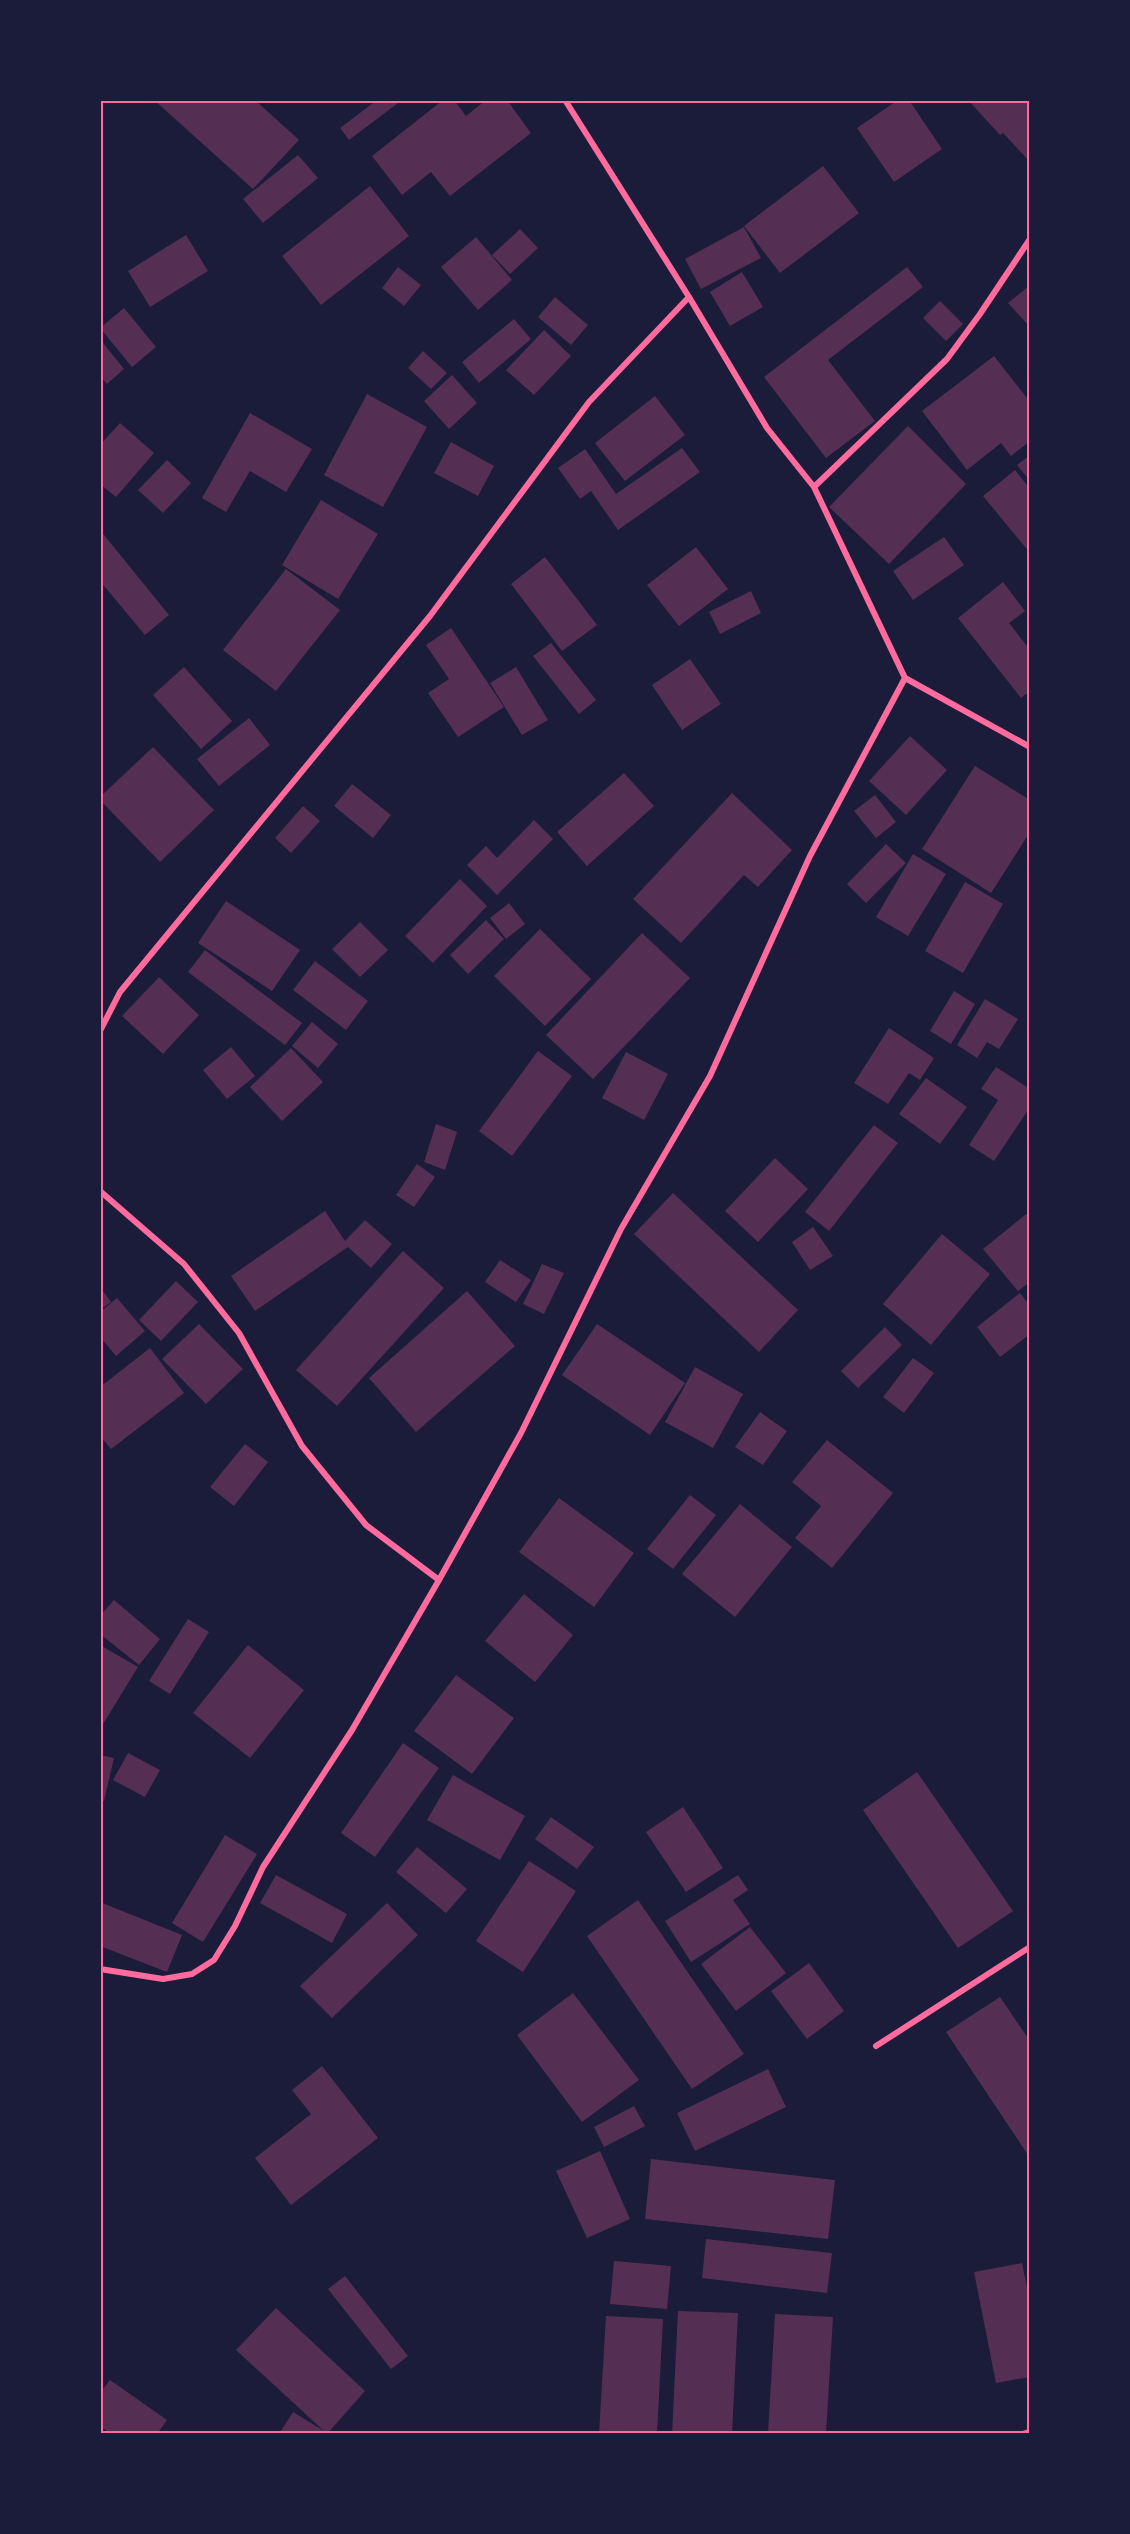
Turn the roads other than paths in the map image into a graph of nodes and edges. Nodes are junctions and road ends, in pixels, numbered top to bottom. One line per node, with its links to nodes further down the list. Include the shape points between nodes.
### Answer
1 (565, 100): 3 (street)
2 (1029, 239): 4 (street, via 947,359)
3 (689, 297): 4 (street, via 767,428); 7 (street, via 589,402 430,616 120,992)
4 (814, 487): 5 (street)
5 (905, 678): 6 (street); 9 (street, via 810,856 710,1076 621,1229 521,1433)
6 (1029, 747)
7 (100, 1031)
8 (100, 1191): 9 (street, via 184,1264 239,1333 302,1446 366,1525)
9 (439, 1580): 11 (street, via 352,1730 263,1867 236,1926 214,1960 192,1974 163,1978)
10 (1029, 1947): 12 (street)
11 (100, 1969)
12 (876, 2046)
13 (1029, 2432): 14 (street)
14 (1023, 2433)

